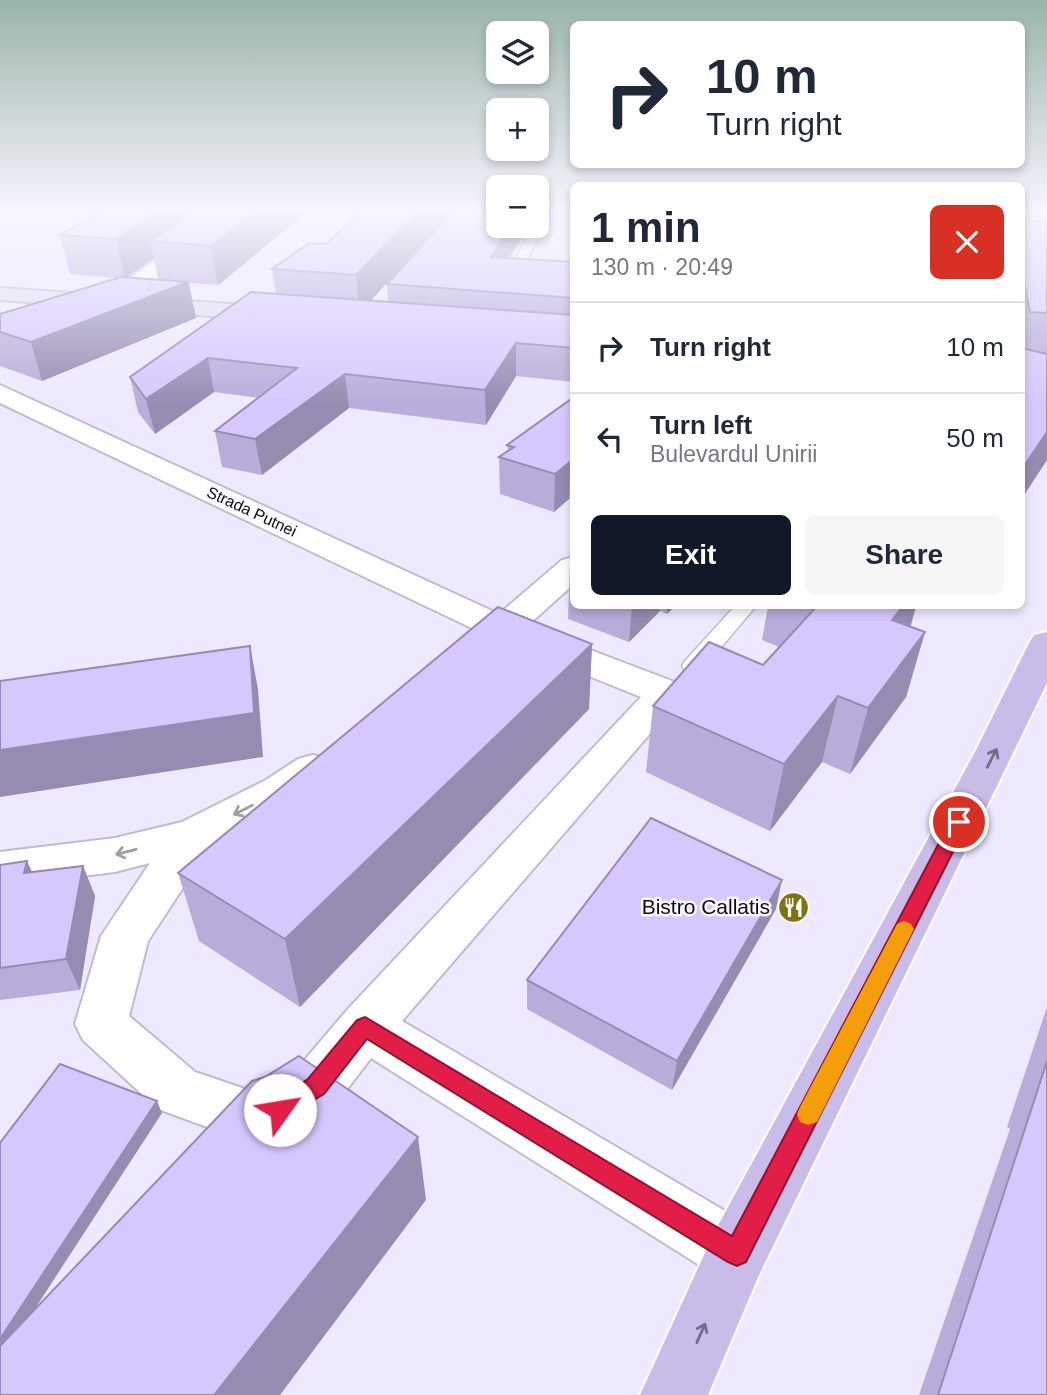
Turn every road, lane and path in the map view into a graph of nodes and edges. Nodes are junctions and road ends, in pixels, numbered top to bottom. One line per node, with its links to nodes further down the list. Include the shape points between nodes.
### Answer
1 (150, 274): 3 (street)
2 (0, 293): 3 (main road)
3 (106, 301): 4 (main road); 5 (street)
4 (301, 316)
5 (0, 341)
6 (0, 393): 9 (street, Strada Putnei)
7 (570, 571): 9 (street)
8 (743, 609): 12 (lane)
9 (503, 629): 11 (street); 12 (street, Strada Putnei)
10 (1047, 643): 17 (main road, one-way to 10)
11 (462, 663)
12 (666, 693): 16 (street)
13 (345, 747): 14 (street, one-way to 14, via 281,791)
14 (193, 836): 15 (street, one-way to 15, via 115,855); 16 (street, via 125,936 100,1024 177,1091 262,1121 316,1087)
15 (0, 869)
16 (365, 1026): 17 (street)
17 (737, 1253): 18 (main road, one-way to 17)
18 (674, 1395)

